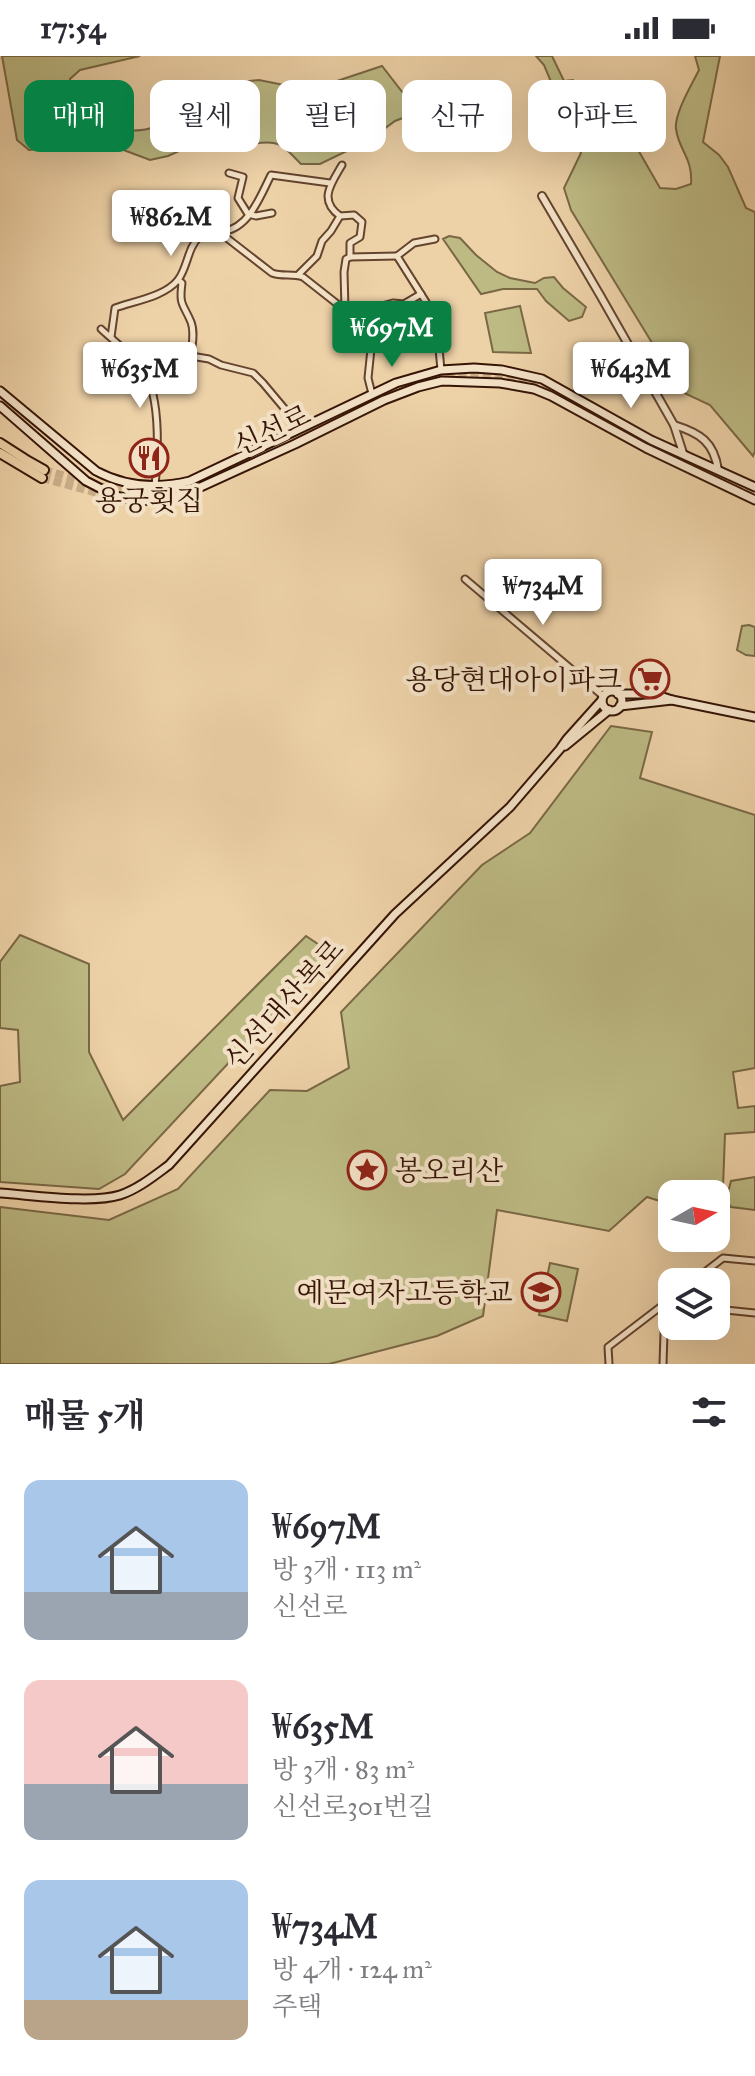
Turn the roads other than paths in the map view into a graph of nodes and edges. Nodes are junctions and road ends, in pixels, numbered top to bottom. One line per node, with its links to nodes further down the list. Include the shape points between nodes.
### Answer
1 (342, 165): 3 (street)
2 (229, 173): 6 (street, via 243,177 238,198)
3 (330, 183): 6 (street, via 271,175); 7 (street, via 331,210)
4 (542, 196): 27 (street)
5 (272, 213): 6 (street)
6 (248, 214): 8 (street, via 243,223)
7 (340, 216): 11 (street, via 354,215 362,222 360,237 350,243); 12 (street, via 317,256)
8 (222, 230): 12 (street, via 272,273); 13 (street, via 203,233 194,243)
9 (435, 239): 10 (street, via 414,243)
10 (397, 256): 11 (street); 14 (street)
11 (350, 257): 15 (street, via 344,272)
12 (298, 275): 15 (street)
13 (178, 280): 18 (street, via 163,292 115,308); 19 (street, via 191,323)
14 (421, 294): 16 (street, via 404,304 383,304); 20 (street, via 438,338)
15 (345, 310): 16 (street)
16 (354, 321): 25 (street, via 371,349)
17 (101, 329): 18 (street)
18 (111, 337): 22 (street)
19 (191, 356): 22 (street, via 167,358); 28 (street, via 253,373)
20 (441, 370): 21 (main road, 신선로); 31 (main road, 신선로, via 502,370 542,379)
21 (423, 374): 23 (main road); 25 (main road, 신선로)
22 (149, 379): 33 (street, via 157,433)
23 (425, 384): 35 (main road, 신선로, via 479,382 534,389); 36 (main road, 신선로, via 183,495)
24 (0, 391): 33 (main road, 신선로, via 96,471)
25 (372, 394): 28 (main road, 신선로)
26 (0, 406): 36 (main road, 신선로, via 86,481 126,500)
27 (674, 425): 31 (street); 32 (street, via 710,446)
28 (297, 431): 33 (main road, 신선로, via 190,481)
29 (0, 443): 30 (highway, via 43,474)
30 (0, 453)
31 (683, 453): 32 (main road, 신선로)
32 (718, 470): 34 (main road, 신선로)
33 (155, 486): 36 (street)
34 (755, 487)
35 (755, 500)
36 (153, 501)
37 (465, 579): 39 (street)
38 (618, 694): 39 (main road, 신선대산복로, via 610,691); 40 (main road, 신선대산복로); 41 (main road)
39 (603, 698): 42 (main road); 44 (main road, 신선대산복로)
40 (672, 700): 41 (main road, 신선대산복로); 43 (main road, 신선대산복로)
41 (620, 706): 42 (main road, 신선대산복로)
42 (609, 710): 44 (main road, 신선대산복로)
43 (755, 717)
44 (560, 749): 45 (main road, 신선대산복로, via 510,807 395,914 169,1165 120,1195 96,1199)
45 (0, 1193)
46 (755, 1261): 47 (street, via 723,1258)
47 (710, 1268)
48 (730, 1310): 50 (street)
49 (658, 1311): 52 (street, via 608,1347)
50 (755, 1313)
51 (665, 1340): 53 (street)
52 (609, 1364)
53 (663, 1364)

